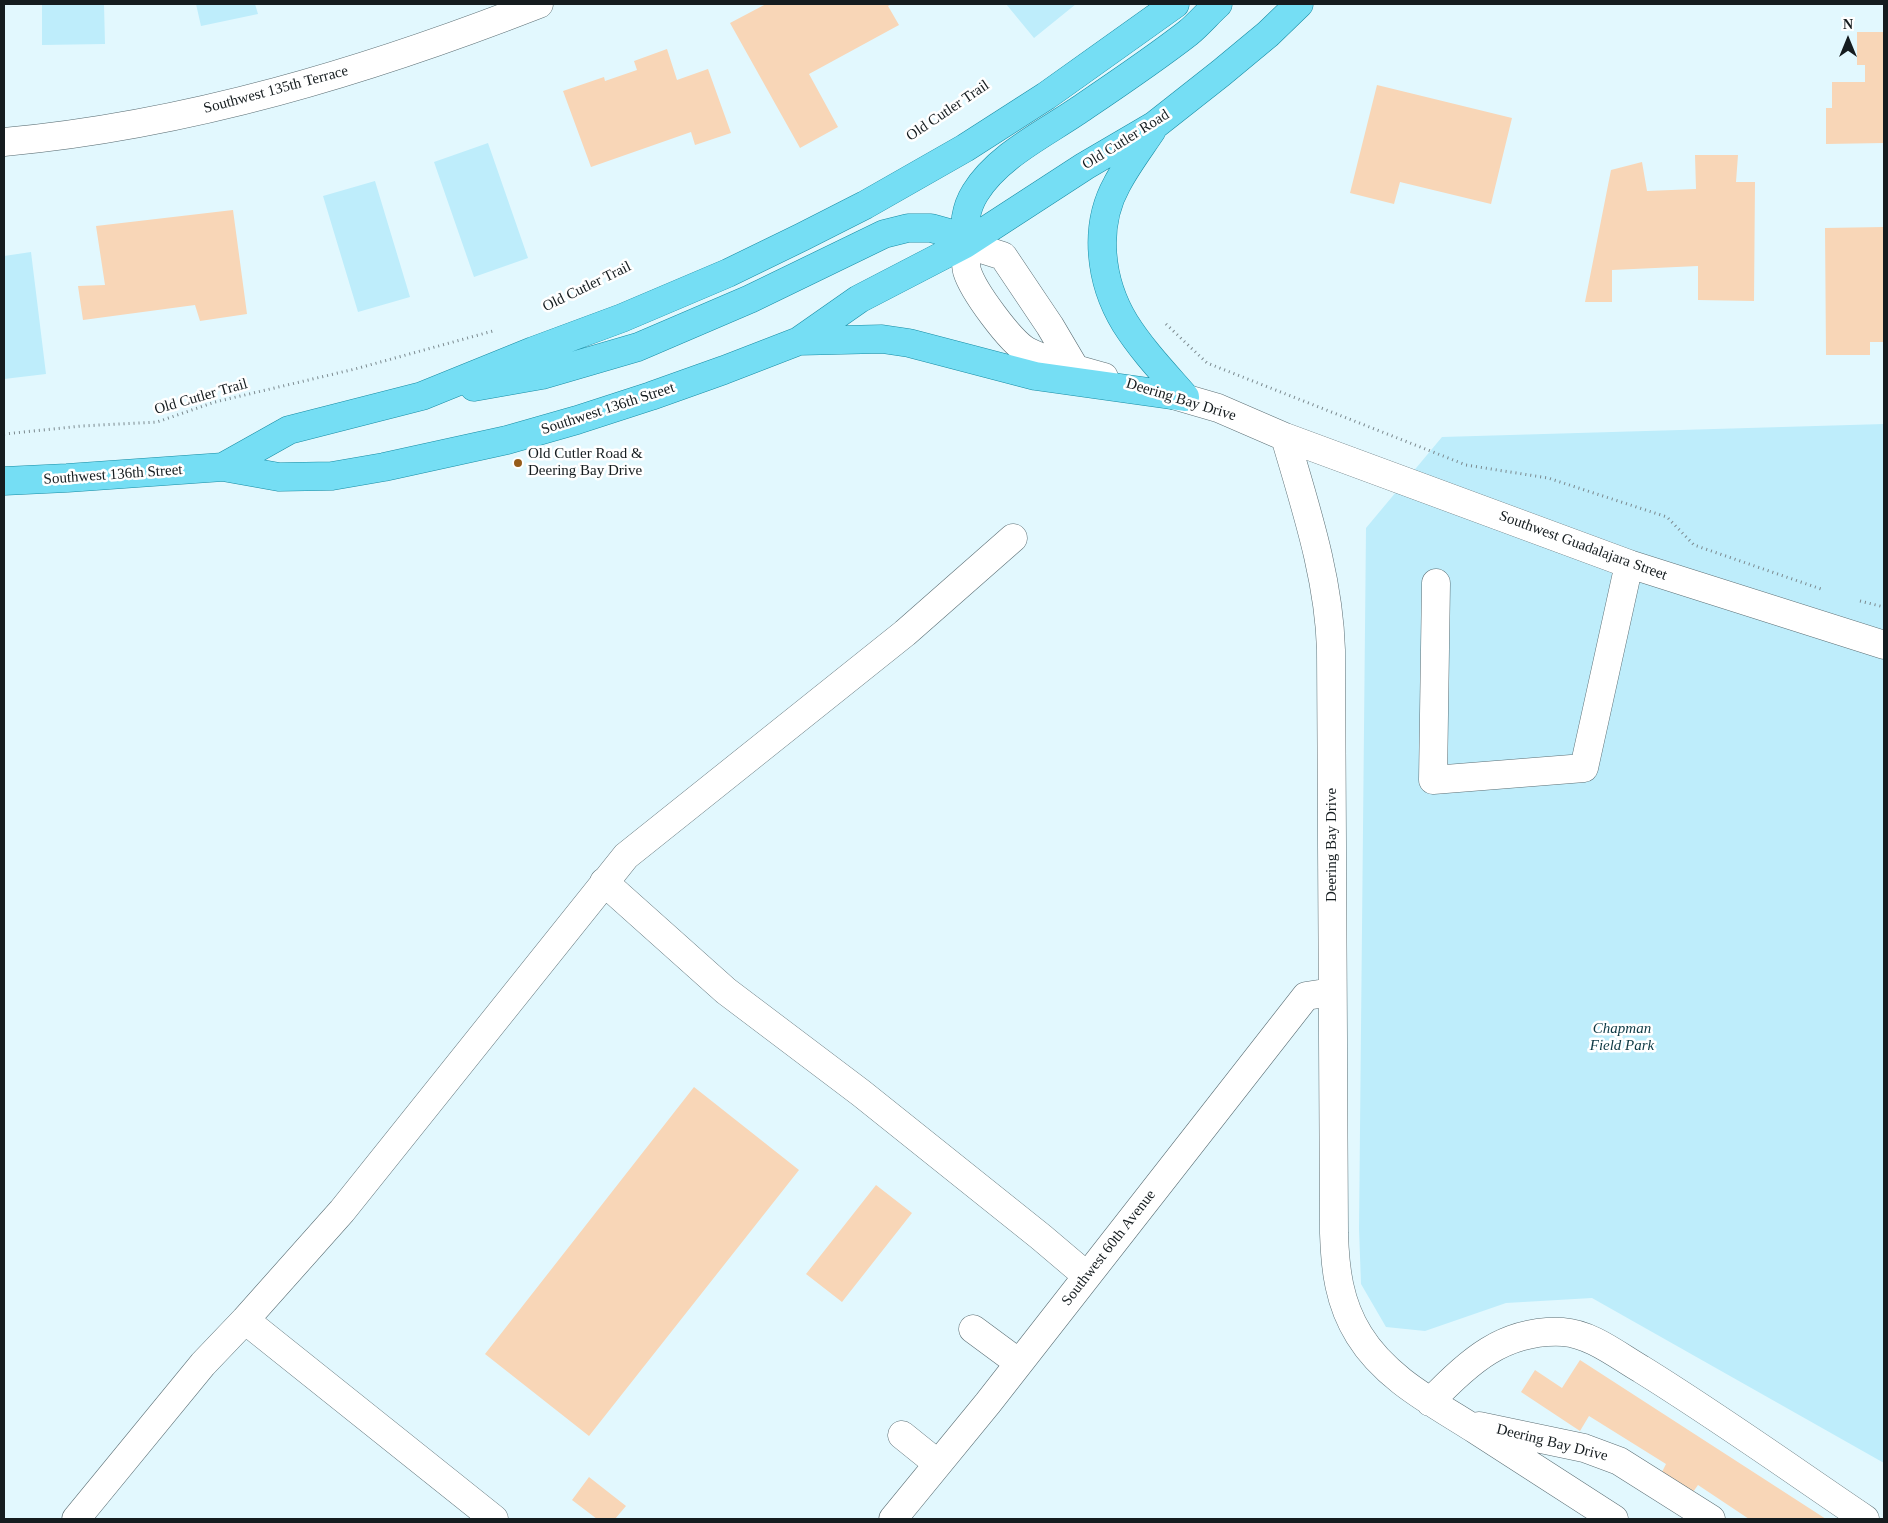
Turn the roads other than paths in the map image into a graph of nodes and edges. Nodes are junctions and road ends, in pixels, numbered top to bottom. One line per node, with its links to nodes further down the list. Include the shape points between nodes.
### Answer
1 (539, 4): 6 (street, Southwest 135th Terrace, via 388,59 227,105 111,129)
2 (1175, 4): 10 (main road, Southwest 136th Street, via 1046,96 965,148 865,205 728,273)
3 (1218, 4): 7 (main road, via 1188,32 997,168 971,200 965,219)
4 (1299, 4): 5 (main road, Old Cutler Road)
5 (1155, 125): 7 (main road, Old Cutler Road); 11 (main road, via 1116,185 1104,221 1103,262 1112,298 1125,323)
6 (4, 142)
7 (965, 244): 8 (main road, Southwest 136th Street, via 859,299); 9 (street, via 1003,256); 9 (street, Deering Bay Drive, via 971,280 999,323 1026,350); 10 (main road, via 950,233 931,228 908,228 884,234 750,299 638,347 542,375)
8 (798, 341): 11 (main road, via 882,339 909,342 1035,376); 13 (main road, Southwest 136th Street, via 577,420 393,466 332,476 279,477)
9 (1076, 370): 11 (street, Deering Bay Drive)
10 (422, 396): 13 (main road, Southwest 136th Street, via 289,430)
11 (1185, 398): 12 (street, Deering Bay Drive, via 1218,408)
12 (1285, 437): 16 (street, Southwest Guadalajara Street); 20 (street, Deering Bay Drive, via 1317,550 1331,632)
13 (223, 467): 14 (main road, Southwest 136th Street)
14 (4, 481)
15 (1013, 538): 19 (street, via 906,633 626,856)
16 (1629, 564): 17 (street, via 1584,768 1433,780); 18 (street, Southwest Guadalajara Street)
17 (1436, 583)
18 (1884, 645)
19 (604, 882): 21 (street, via 726,991 861,1093); 22 (street, via 342,1211)
20 (1332, 992): 21 (street, Southwest 60th Avenue, via 1306,996); 25 (street, Deering Bay Drive, via 1334,1233 1339,1288 1350,1320 1368,1349)
21 (1087, 1276): 24 (street, Southwest 60th Avenue)
22 (245, 1320): 29 (street, via 203,1364); 30 (street)
23 (972, 1329): 24 (street)
24 (1019, 1364): 28 (street, Southwest 60th Avenue)
25 (1430, 1402): 26 (street, Deering Bay Drive); 34 (street, via 1456,1376 1497,1345 1518,1337 1565,1332 1593,1340 1673,1389)
26 (1466, 1423): 32 (street, Deering Bay Drive); 33 (street, Deering Bay Drive, via 1584,1448 1619,1461)
27 (902, 1435): 28 (street)
28 (938, 1464): 31 (street, Southwest 60th Avenue)
29 (76, 1519)
30 (494, 1519)
31 (893, 1519)
32 (1614, 1519)
33 (1711, 1519)
34 (1865, 1519)

